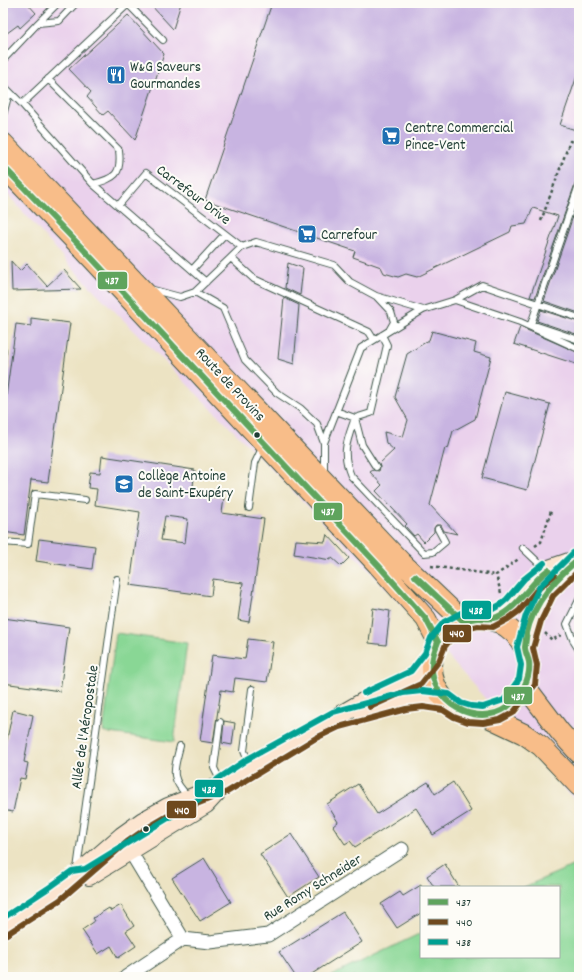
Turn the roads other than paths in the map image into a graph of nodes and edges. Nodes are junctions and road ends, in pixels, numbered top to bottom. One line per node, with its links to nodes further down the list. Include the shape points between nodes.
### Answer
1 (58, 3): 4 (lane)
2 (76, 3): 4 (lane, via 59,21)
3 (128, 4): 5 (lane); 7 (lane)
4 (38, 23): 6 (lane)
5 (163, 40)
6 (3, 60)
7 (48, 79): 10 (lane); 14 (lane, via 119,150 121,162 118,172 111,179)
8 (3, 86): 9 (lane)
9 (9, 93): 10 (lane); 11 (lane)
10 (22, 104): 14 (lane)
11 (3, 115)
12 (3, 143): 22 (main road, Route de Provins)
13 (3, 166): 36 (main road, Route de Provins)
14 (93, 184): 16 (lane)
15 (579, 185): 31 (lane, via 531,324)
16 (118, 206): 17 (lane, Carrefour Drive, via 146,173); 20 (lane)
17 (225, 234): 18 (lane, Carrefour Drive); 20 (lane)
18 (242, 247): 19 (lane); 24 (lane, via 256,242 334,265 350,282)
19 (231, 258): 21 (lane); 30 (lane, via 254,279 369,332)
20 (192, 270): 21 (lane)
21 (206, 282): 23 (lane)
22 (138, 286): 23 (lane, via 180,297); 38 (main road, Route de Provins)
23 (195, 292): 35 (lane, via 223,308 245,360 277,393 300,408 317,424)
24 (376, 296): 26 (lane); 28 (lane, via 392,312 394,322)
25 (455, 300): 26 (lane); 27 (lane, via 482,285); 32 (lane, via 520,322)
26 (423, 310): 28 (lane)
27 (579, 318)
28 (390, 331): 29 (lane)
29 (382, 335): 30 (lane); 34 (lane, via 387,345 372,413)
30 (374, 340): 33 (lane, via 361,348)
31 (579, 340)
32 (579, 349)
33 (336, 411): 34 (lane); 35 (lane)
34 (355, 418): 37 (lane, via 362,445); 41 (lane, via 345,449 345,462 351,476 424,553 433,552 445,542)
35 (324, 442): 38 (lane, via 323,468)
36 (264, 443): 40 (lane, via 255,464); 51 (main road, Route de Provins, via 418,610)
37 (376, 467)
38 (326, 482): 49 (main road, Route de Provins, via 401,562)
39 (85, 500): 42 (lane, via 36,494 28,544)
40 (249, 508)
41 (438, 529)
42 (3, 542)
43 (523, 548): 45 (lane)
44 (579, 559): 45 (main road); 50 (main road, via 546,591 533,618)
45 (546, 570): 48 (main road, via 513,606)
46 (117, 580): 67 (lane, Allée de l'Aéropostale)
47 (579, 600): 52 (lane, via 567,624)
48 (492, 619): 49 (main road, via 477,618); 50 (main road, via 516,634)
49 (463, 621): 51 (main road, via 449,629)
50 (525, 648): 53 (main road, via 529,665)
51 (435, 649): 55 (main road, via 432,673); 57 (main road, via 416,677 370,698)
52 (579, 650)
53 (525, 686): 56 (main road, via 509,706); 60 (main road)
54 (252, 689): 61 (lane, via 244,751)
55 (446, 702): 56 (main road, via 457,710); 57 (main road, via 423,699 404,701)
56 (484, 715): 63 (main road, via 524,734 541,746)
57 (336, 719): 61 (main road)
58 (220, 722): 62 (lane, via 214,768)
59 (180, 746): 64 (lane, via 174,771 177,786)
60 (579, 753)
61 (250, 767): 62 (main road)
62 (223, 785): 64 (main road); 66 (main road, via 206,804)
63 (579, 786)
64 (190, 798): 67 (main road, via 143,821 95,859)
65 (402, 849): 69 (street, Rue Romy Schneider, via 268,935 210,942)
66 (130, 851): 67 (main road, via 88,877); 69 (street)
67 (76, 878): 68 (main road, via 56,894)
68 (3, 927)
69 (183, 939): 70 (street)
70 (126, 977)

